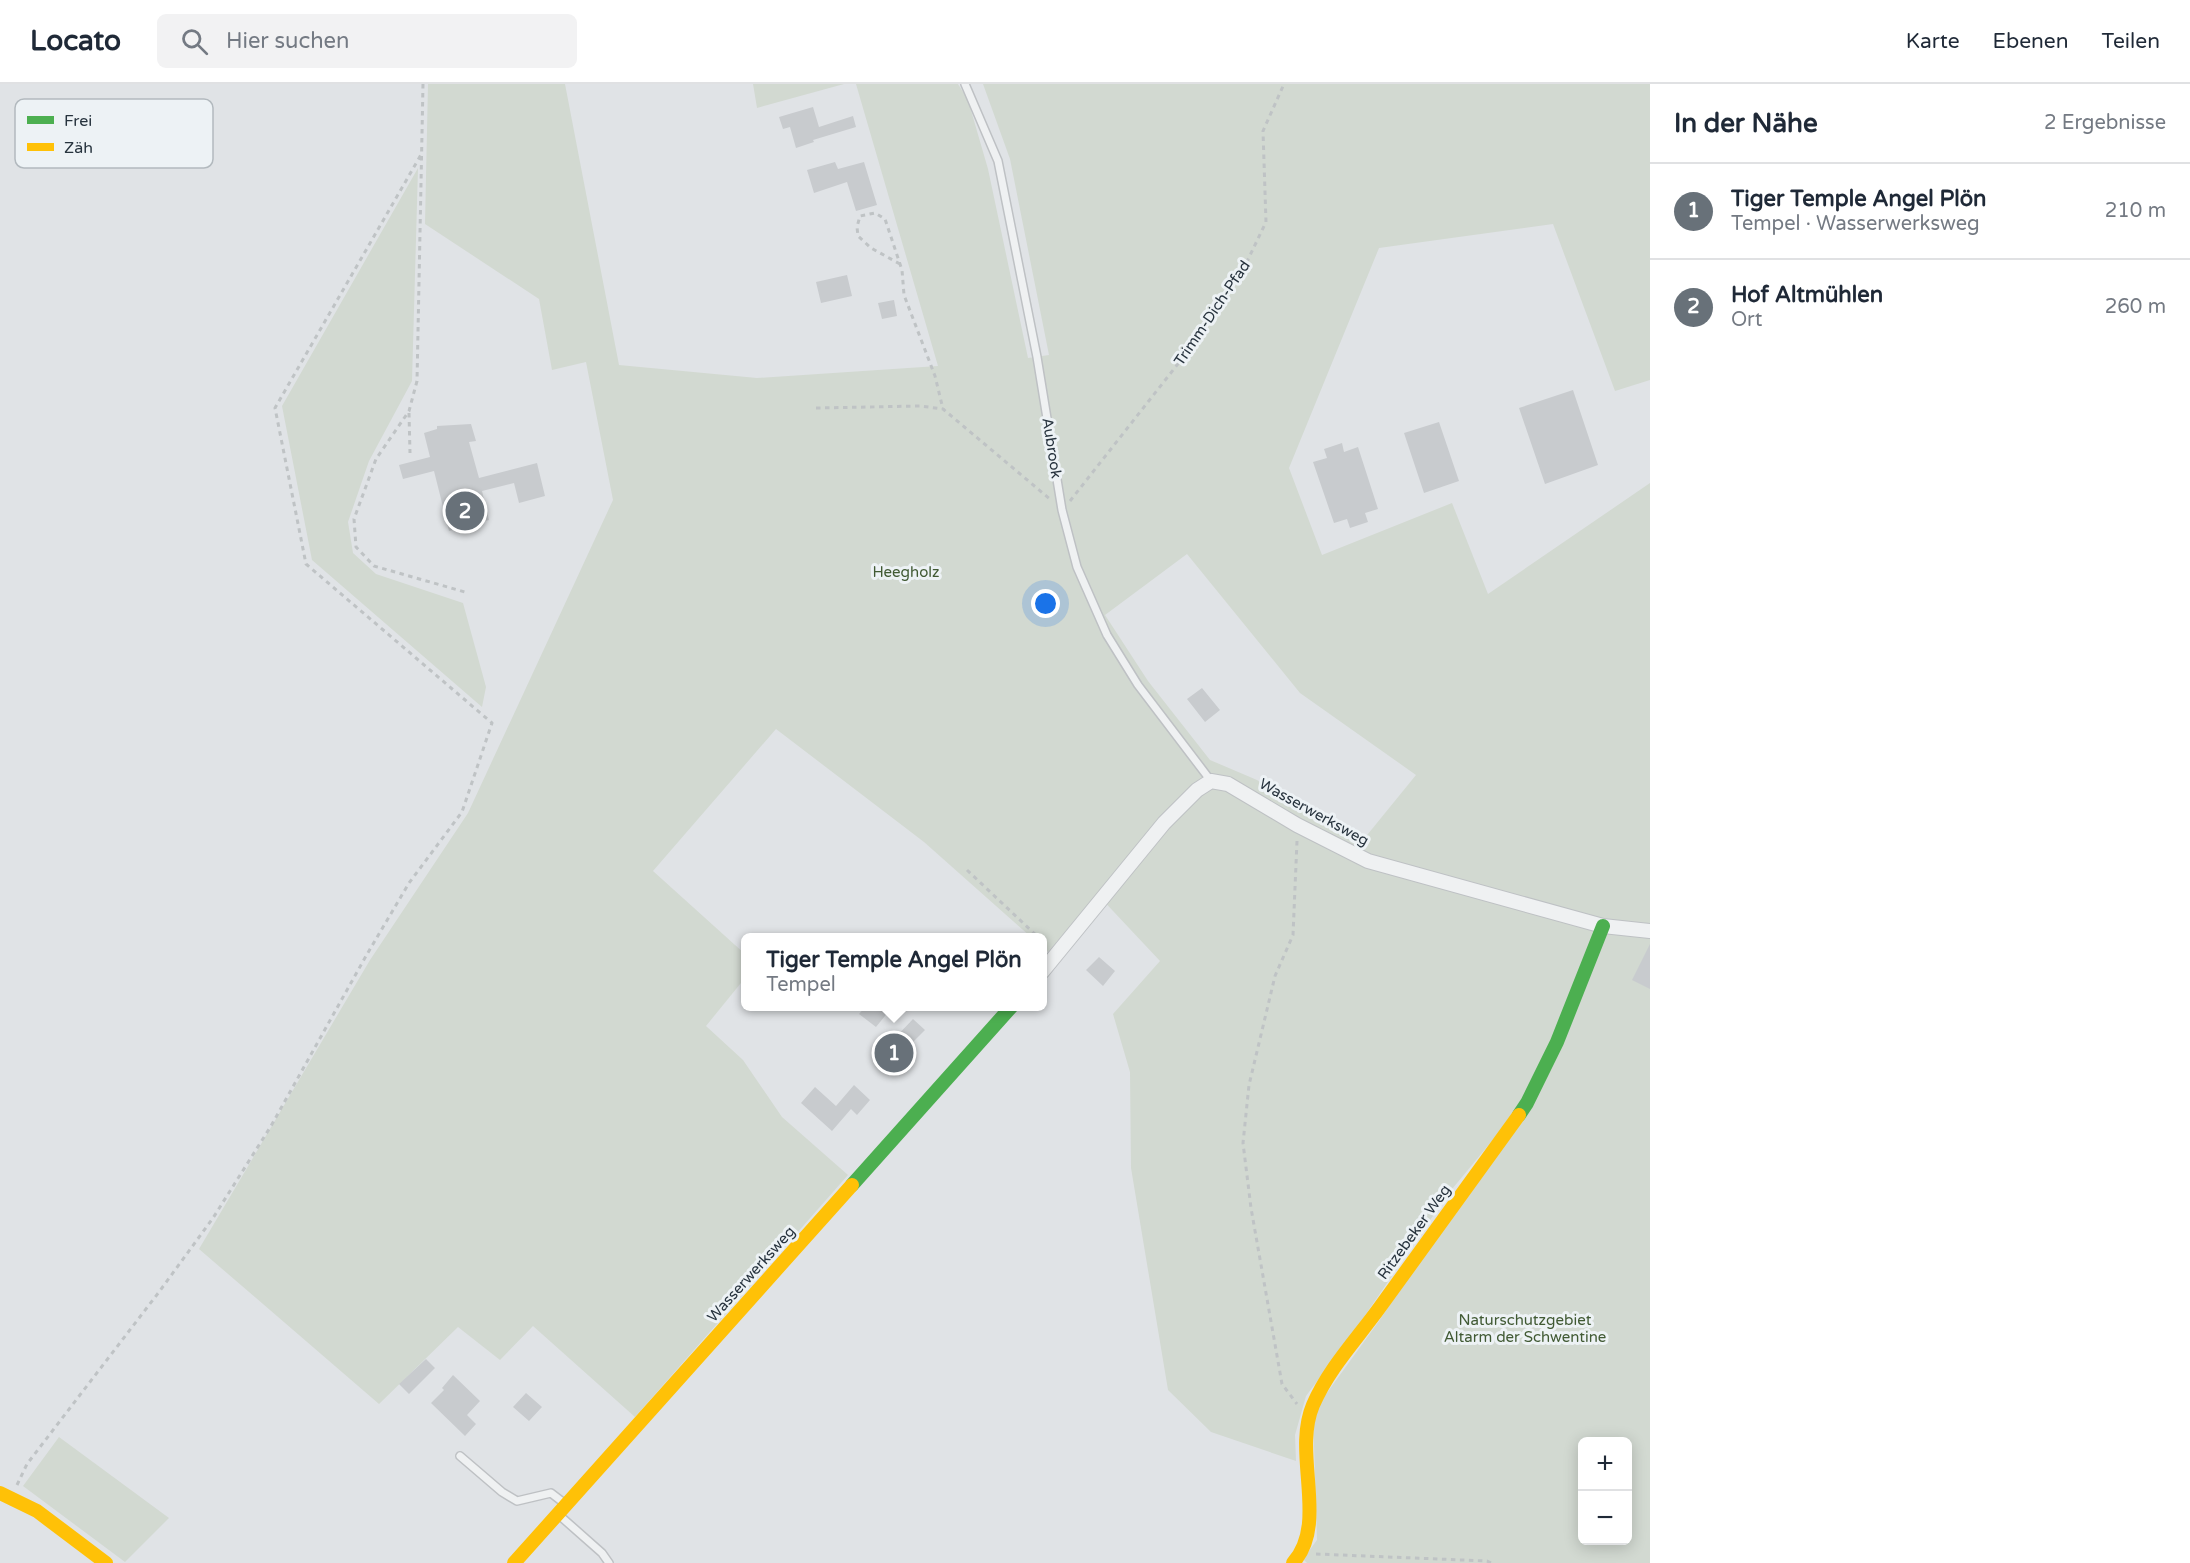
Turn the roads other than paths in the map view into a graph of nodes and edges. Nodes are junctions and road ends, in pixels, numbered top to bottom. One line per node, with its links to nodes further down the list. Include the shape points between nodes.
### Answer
1 (964, 84): 2 (lane, Aubrook, via 998,160 1062,510 1077,567 1107,635 1138,685)
2 (1211, 782): 3 (street, Wasserwerksweg, via 1228,784 1368,861); 5 (street, via 1197,790 1164,824)
3 (1603, 926): 4 (street, Wasserwerksweg); 10 (street, Ritzebeker Weg, via 1557,1042 1527,1103 1323,1382 1308,1417 1305,1454 1310,1521)
4 (1650, 931)
5 (1047, 966)
6 (1008, 1011): 9 (street, Wasserwerksweg)
7 (460, 1456): 9 (lane, via 517,1501 551,1493)
8 (5, 1495): 11 (street, via 38,1511)
9 (562, 1509): 12 (street, Wasserwerksweg); 13 (lane)
10 (1297, 1558)
11 (106, 1563)
12 (514, 1563)
13 (609, 1563)

